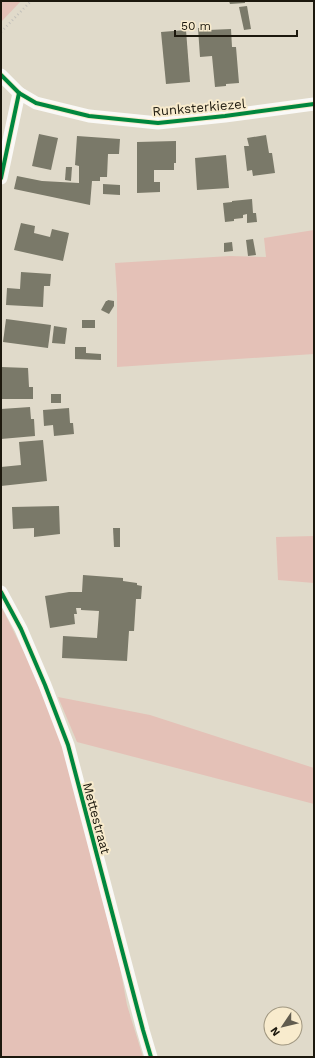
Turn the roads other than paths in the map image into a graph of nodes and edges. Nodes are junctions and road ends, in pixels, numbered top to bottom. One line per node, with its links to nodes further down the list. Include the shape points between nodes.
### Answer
1 (1, 75): 2 (street, Runksterkiezel)
2 (19, 94): 3 (street, Runksterkiezel, via 36,103 89,116 158,123); 4 (street)
3 (313, 109)
4 (1, 178)
5 (1, 592): 6 (street, Mettestraat, via 24,636 68,745)
6 (151, 1057)

